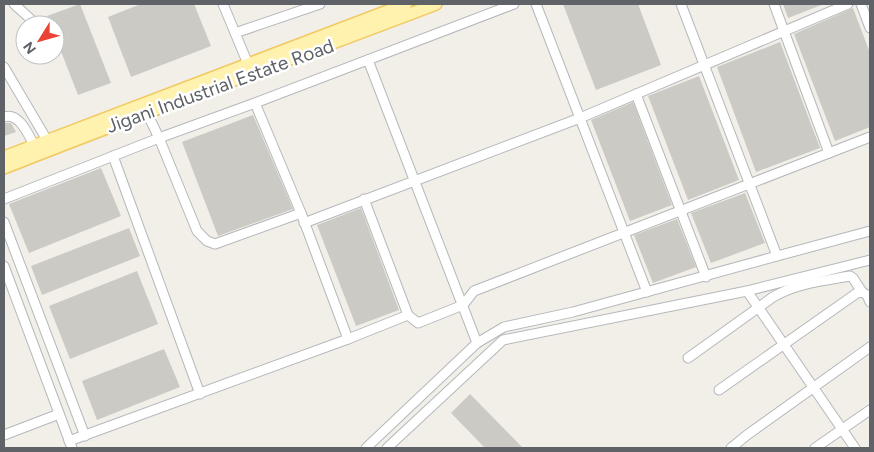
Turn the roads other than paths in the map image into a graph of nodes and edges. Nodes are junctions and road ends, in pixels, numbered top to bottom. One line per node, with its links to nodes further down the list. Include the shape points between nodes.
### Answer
1 (14, 4): 12 (street)
2 (223, 4): 15 (street)
3 (320, 4): 15 (street)
4 (406, 4): 17 (main road, Jigani Industrial Estate Road)
5 (436, 4): 22 (main road, Jigani Industrial Estate Road)
6 (514, 4): 16 (street)
7 (536, 4): 24 (street)
8 (681, 4): 18 (street)
9 (774, 4): 14 (street)
10 (848, 4): 14 (street)
11 (861, 4): 13 (street)
12 (26, 15)
13 (870, 28)
14 (784, 30): 18 (street); 29 (street)
15 (235, 33): 17 (street)
16 (368, 60): 21 (street); 33 (street)
17 (248, 64): 27 (main road, Jigani Industrial Estate Road)
18 (704, 65): 20 (street); 34 (street)
19 (4, 67): 27 (street)
20 (636, 94): 24 (street); 37 (street)
21 (255, 103): 26 (street); 38 (street)
22 (147, 113): 26 (street); 32 (main road, Jigani Industrial Estate Road)
23 (4, 117): 28 (street, via 14,117 21,123)
24 (580, 118): 33 (street); 42 (street)
25 (870, 137): 29 (street)
26 (159, 138): 31 (street); 38 (street, via 197,231 207,240 216,244)
27 (47, 140): 28 (main road, Jigani Industrial Estate Road)
28 (34, 145): 30 (main road, Jigani Industrial Estate Road)
29 (829, 153): 34 (street)
30 (4, 156)
31 (112, 156): 35 (street); 61 (street)
32 (4, 168)
33 (414, 180): 36 (street); 51 (street)
34 (749, 185): 37 (street); 43 (street)
35 (4, 199)
36 (364, 199): 40 (street); 53 (street)
37 (680, 211): 42 (street); 46 (street)
38 (301, 214): 40 (street)
39 (4, 222): 66 (street)
40 (304, 223): 54 (street)
41 (870, 231): 43 (street)
42 (624, 232): 48 (street); 51 (street, via 474,291)
43 (777, 256): 46 (street)
44 (870, 260): 47 (street)
45 (4, 266): 63 (street)
46 (706, 277): 48 (street)
47 (748, 291): 52 (street); 69 (street, via 503,340)
48 (646, 292): 55 (street, via 574,312 504,326)
49 (862, 292): 50 (street); 52 (street, via 850,276 800,285 783,291); 56 (street, via 856,293)
50 (870, 302)
51 (463, 305): 53 (street, via 418,323); 55 (street)
52 (758, 308): 56 (street); 58 (street)
53 (408, 315): 54 (street)
54 (348, 339): 61 (street)
55 (477, 343): 68 (street)
56 (784, 345): 59 (street); 60 (street)
57 (870, 346): 59 (street)
58 (688, 358)
59 (813, 387): 64 (street); 70 (street)
60 (719, 390)
61 (200, 394): 66 (street)
62 (870, 410): 64 (street)
63 (59, 414): 65 (street); 67 (street)
64 (842, 429): 71 (street); 72 (street)
65 (4, 435)
66 (84, 436): 67 (street)
67 (70, 445)
68 (366, 448)
69 (387, 448)
70 (731, 448)
71 (814, 448)
72 (855, 448)

